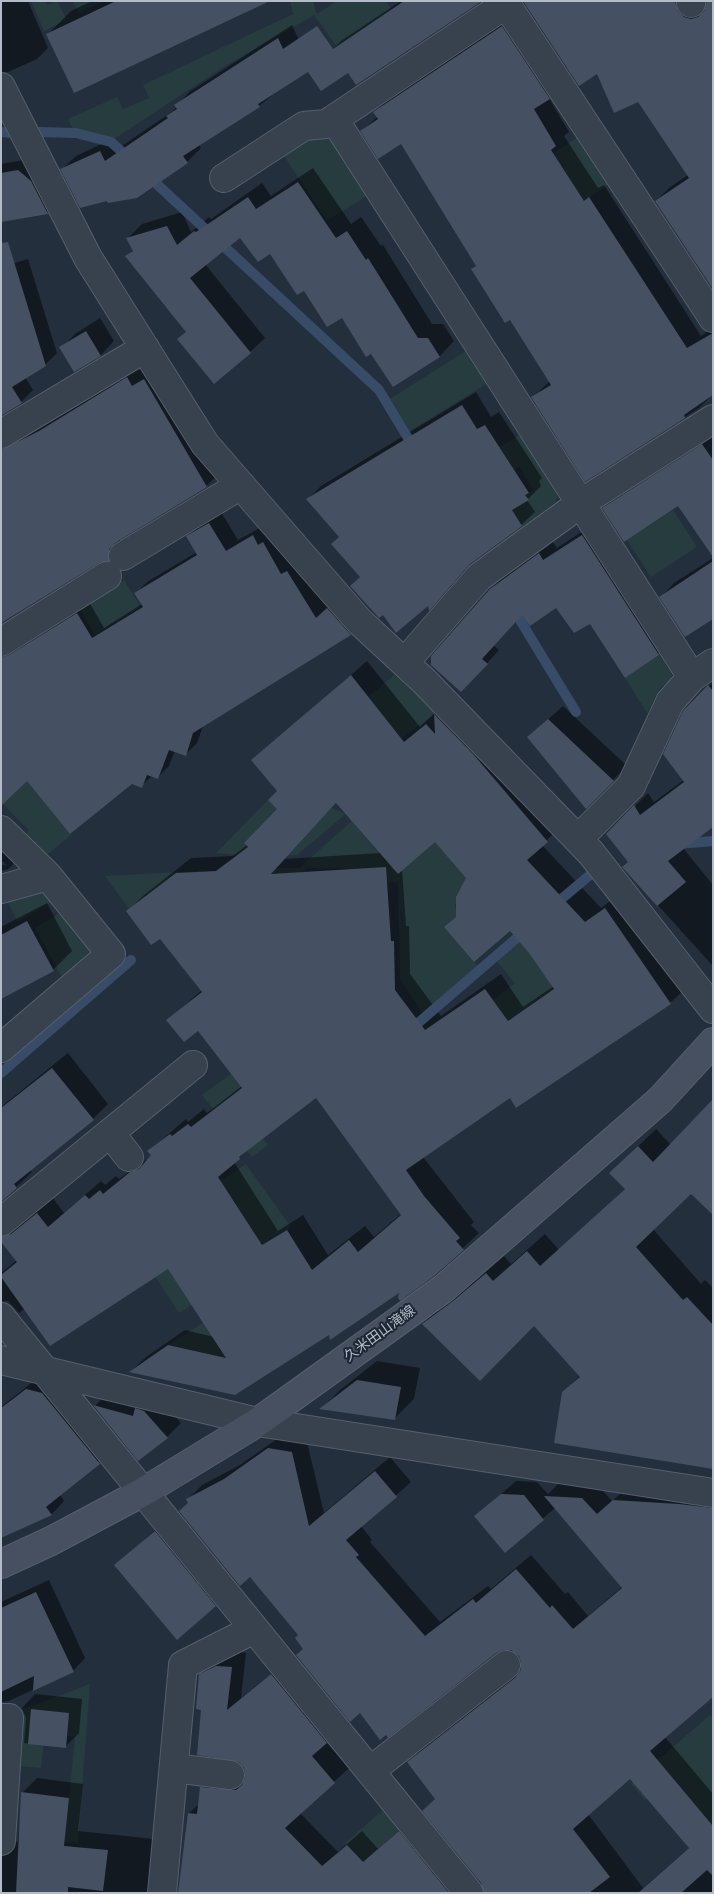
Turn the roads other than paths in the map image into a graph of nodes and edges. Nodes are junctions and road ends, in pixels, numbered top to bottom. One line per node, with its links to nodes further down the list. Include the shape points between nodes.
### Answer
1 (1, 88): 5 (street, via 88,258)
2 (334, 119): 3 (street, via 326,124 304,126); 4 (street, via 506,4); 9 (street)
3 (224, 178)
4 (713, 318)
5 (144, 348): 7 (street); 8 (street, via 205,444)
6 (713, 419): 9 (street)
7 (1, 434)
8 (241, 485): 10 (street); 11 (street, via 359,621)
9 (581, 504): 11 (street, via 478,577); 12 (street)
10 (1, 642)
11 (405, 662): 14 (street)
12 (702, 670): 14 (street, via 670,702 630,786)
13 (1, 830): 15 (street)
14 (578, 839): 17 (street)
15 (48, 876): 16 (street); 19 (street, via 111,954)
16 (1, 889)
17 (713, 1009)
18 (713, 1042): 27 (street, 久米田山滝線, via 660,1100 443,1289)
19 (1, 1048)
20 (193, 1065): 21 (street)
21 (110, 1133): 22 (street); 23 (street)
22 (129, 1157)
23 (1, 1222)
24 (1, 1317): 26 (street)
25 (1, 1360): 26 (street)
26 (43, 1370): 27 (street); 28 (street)
27 (258, 1422): 28 (street, 久米田山滝線); 29 (street)
28 (143, 1492): 30 (street, 久米田山滝線); 31 (street)
29 (713, 1493)
30 (1, 1564)
31 (254, 1629): 34 (street, via 183,1665); 35 (street)
32 (506, 1665): 35 (street)
33 (1, 1718): 37 (street, via 9,1718)
34 (174, 1768): 36 (street); 38 (street)
35 (370, 1772): 39 (street)
36 (230, 1775)
37 (1, 1841)
38 (162, 1893)
39 (469, 1893)

